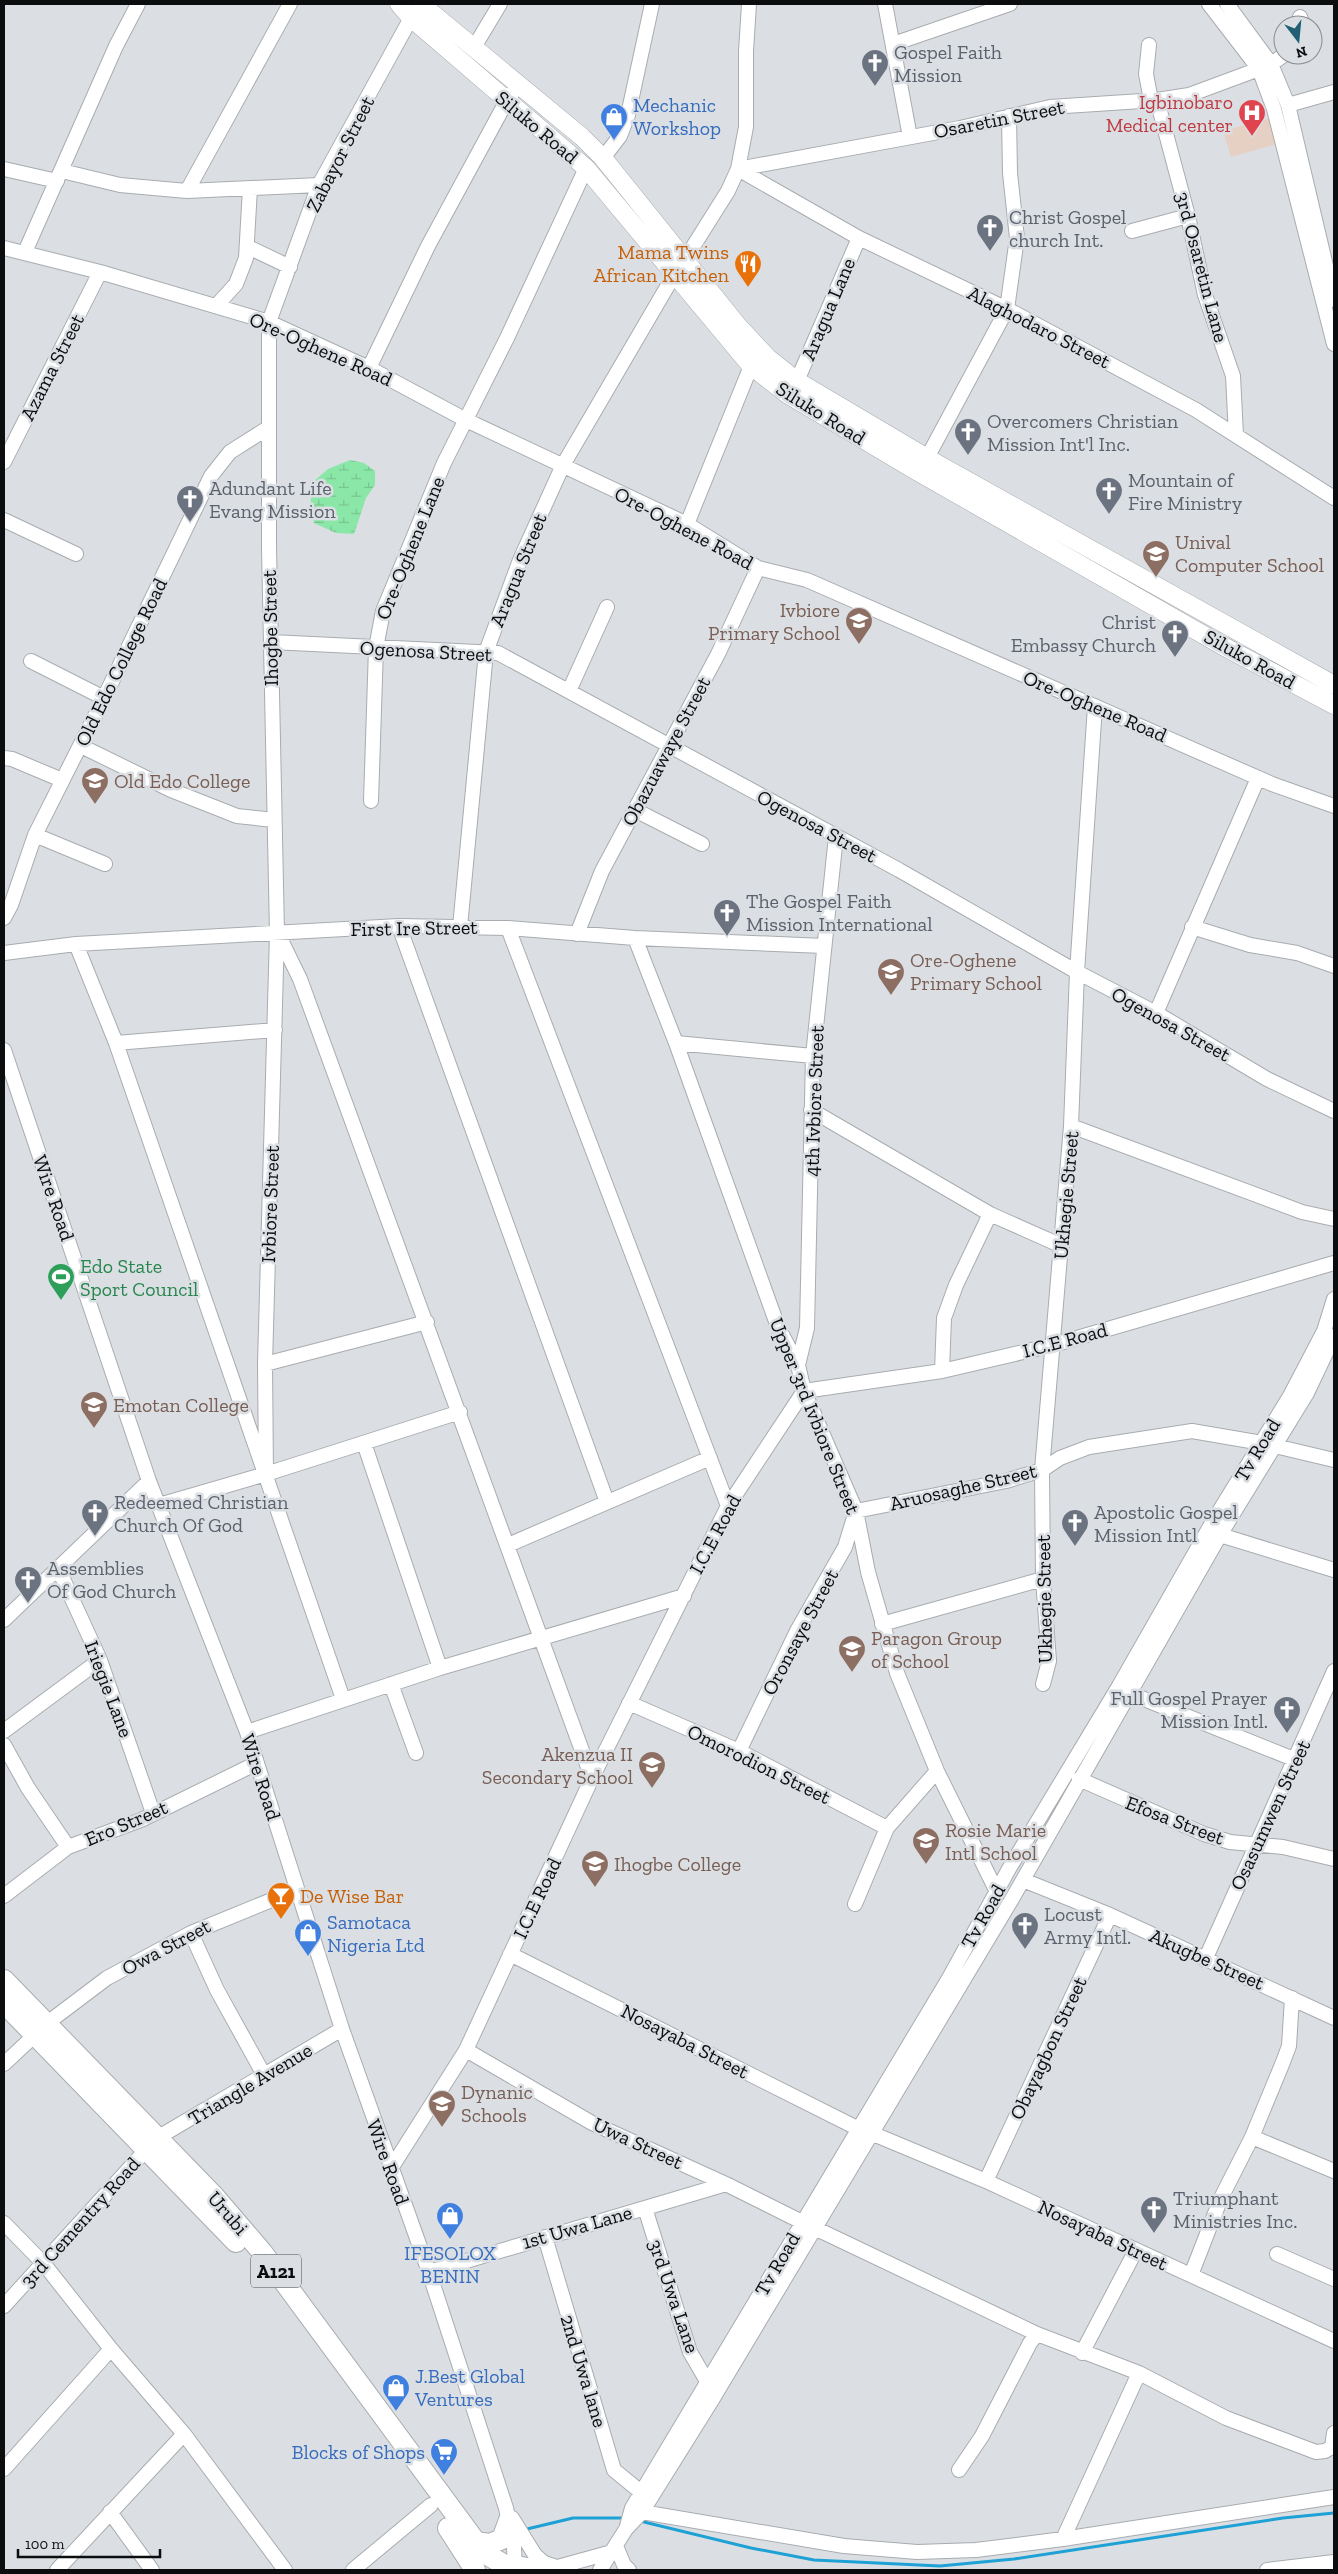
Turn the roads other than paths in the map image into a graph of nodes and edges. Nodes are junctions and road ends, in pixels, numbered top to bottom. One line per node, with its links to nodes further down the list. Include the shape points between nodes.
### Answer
1 (138, 4): 29 (street)
2 (290, 4): 32 (street)
3 (398, 4): 12 (main road, Siluko Road)
4 (421, 4): 15 (main road, Siluko Road)
5 (500, 4): 15 (street)
6 (652, 4): 25 (street, via 628,114 620,136)
7 (749, 4): 27 (street, Aragua Street, via 746,127)
8 (885, 4): 13 (street)
9 (1010, 4): 13 (street)
10 (1209, 4): 17 (street)
11 (1227, 4): 17 (street)
12 (411, 18): 21 (main road, Siluko Road); 30 (street, Zabayor Street)
13 (893, 44): 24 (street)
14 (1149, 45): 20 (street, 3rd Osaretin Lane, via 1146,74)
15 (473, 49): 18 (main road, Siluko Road)
16 (1273, 62): 17 (street, Osaretin Street)
17 (1265, 67): 20 (street, Osaretin Street, via 1189,95); 22 (street); 46 (street)
18 (518, 85): 21 (street); 25 (main road, Siluko Road)
19 (1334, 92): 22 (street)
20 (1154, 100): 23 (street, Osaretin Street, via 1050,106); 33 (street, 3rd Osaretin Lane)
21 (506, 102): 26 (main road, Siluko Road); 48 (street, via 428,246)
22 (1288, 105): 42 (street)
23 (1009, 116): 24 (street, Osaretin Street); 44 (street, via 1010,173 1017,238)
24 (910, 137): 27 (street, Osaretin Street)
25 (603, 158): 40 (main road, Siluko Road)
26 (586, 168): 40 (main road, Siluko Road); 50 (street, Ore-Oghene Lane)
27 (738, 168): 35 (street, Alaghodaro Street); 40 (street, Aragua Street, via 728,191)
28 (4, 169): 29 (street)
29 (59, 176): 32 (street); 38 (street)
30 (319, 186): 31 (street); 39 (street, Zabayor Street)
31 (250, 188): 32 (street); 36 (street)
32 (187, 191)
33 (1188, 216): 34 (street); 52 (street, 3rd Osaretin Lane, via 1205,295 1232,376)
34 (1132, 231)
35 (859, 238): 44 (street, Alaghodaro Street); 49 (street, Aragua Lane)
36 (248, 247): 39 (street); 43 (street, via 236,284)
37 (4, 248): 38 (street, Ore-Oghene Road)
38 (26, 252): 41 (street, Ore-Oghene Road)
39 (290, 267): 45 (street, Zabayor Street)
40 (679, 268): 47 (main road, Siluko Road); 49 (main road, Siluko Road, via 768,358); 55 (street, Aragua Street)
41 (100, 272): 43 (street, Ore-Oghene Road); 54 (street, Azama Street)
42 (1334, 300)
43 (217, 305): 45 (street, Ore-Oghene Road)
44 (1007, 309): 52 (street, Alaghodaro Street, via 1196,410); 53 (street)
45 (269, 322): 48 (street, Ore-Oghene Road); 51 (street, Ihogbe Street)
46 (1334, 344)
47 (751, 366): 58 (street); 64 (main road, Siluko Road, via 787,394 913,470)
48 (368, 368): 50 (street, Ore-Oghene Road)
49 (797, 381): 53 (main road, Siluko Road)
50 (466, 420): 55 (street, Ore-Oghene Road); 65 (street, Ore-Oghene Lane, via 444,463 383,611)
51 (268, 428): 63 (street, Ihogbe Street); 70 (street, Old Edo College Road, via 230,452 210,476)
52 (1236, 435): 56 (street, Alaghodaro Street)
53 (926, 458): 62 (main road, Siluko Road)
54 (4, 462)
55 (563, 465): 58 (street, Ore-Oghene Road); 66 (street, Aragua Street, via 520,560)
56 (1334, 498)
57 (4, 520): 59 (street)
58 (687, 524): 60 (street, Ore-Oghene Road)
59 (76, 554)
60 (758, 568): 72 (street, Ore-Oghene Road, via 807,580); 74 (street, Obazuawaye Street, via 718,654)
61 (606, 607): 69 (street)
62 (1232, 629): 64 (main road); 68 (main road, Siluko Road)
63 (271, 642): 65 (street, Ogenosa Street); 81 (street, Ihogbe Street)
64 (1223, 646): 71 (main road, Siluko Road)
65 (376, 648): 66 (street, Ogenosa Street); 78 (street, Ore-Oghene Lane)
66 (486, 652): 69 (street, Ogenosa Street, via 498,653); 88 (street, Aragua Street)
67 (31, 661): 70 (street)
68 (1334, 685)
69 (568, 691): 74 (street, Ogenosa Street)
70 (104, 698): 73 (street, Old Edo College Road)
71 (1334, 705)
72 (1095, 706): 76 (street, Ore-Oghene Road); 98 (street, Ukhegie Street)
73 (80, 746): 77 (street, Old Edo College Road); 81 (street, via 220,810 237,816)
74 (669, 746): 80 (street, Obazuawaye Street); 83 (street, Ogenosa Street)
75 (4, 758): 77 (street)
76 (1258, 778): 79 (street, Ore-Oghene Road); 89 (street)
77 (62, 780): 82 (street, Old Edo College Road)
78 (371, 801)
79 (1334, 806)
80 (635, 810): 84 (street); 92 (street, Obazuawaye Street, via 602,871)
81 (274, 820): 91 (street, Ihogbe Street)
82 (35, 835): 85 (street); 86 (street, Old Edo College Road)
83 (836, 836): 95 (street, 4th Ivbiore Street); 98 (street, Ogenosa Street)
84 (702, 844)
85 (105, 864)
86 (4, 918)
87 (399, 926): 88 (street, First Ire Street); 91 (street, First Ire Street); 128 (street)
88 (460, 927): 90 (street, First Ire Street)
89 (1192, 927): 97 (street, via 1250,945 1297,953); 99 (street)
90 (508, 928): 92 (street, First Ire Street); 123 (street)
91 (277, 933): 94 (street, First Ire Street); 100 (street, Ivbiore Street); 113 (street, via 300,979)
92 (577, 934): 93 (street, First Ire Street)
93 (635, 938): 95 (street, First Ire Street); 102 (street, Upper 3rd Ivbiore Street)
94 (76, 944): 96 (street, First Ire Street); 101 (street)
95 (824, 946): 104 (street, 4th Ivbiore Street)
96 (4, 953)
97 (1334, 966)
98 (1077, 972): 99 (street, Ogenosa Street); 107 (street, Ukhegie Street)
99 (1156, 1013): 106 (street, Ogenosa Street, via 1267,1079)
100 (275, 1030): 101 (street); 116 (street, Ivbiore Street)
101 (116, 1043): 126 (street)
102 (676, 1043): 104 (street); 117 (street, Upper 3rd Ivbiore Street, via 778,1327)
103 (4, 1050): 127 (street, Wire Road)
104 (813, 1056): 105 (street, 4th Ivbiore Street)
105 (811, 1110): 108 (street); 117 (street, 4th Ivbiore Street, via 808,1328)
106 (1334, 1111)
107 (1071, 1126): 109 (street, via 1302,1212); 110 (street, Ukhegie Street)
108 (990, 1214): 110 (street); 118 (street, via 944,1318)
109 (1334, 1219)
110 (1062, 1246): 115 (street, Ukhegie Street)
111 (1334, 1263): 115 (street, I.C.E Road)
112 (1334, 1299): 122 (street, Tv Road, via 1324,1331)
113 (427, 1322): 116 (street); 120 (street)
114 (1334, 1336): 122 (street, Tv Road, via 1307,1393)
115 (1053, 1345): 118 (street, I.C.E Road); 125 (street, Ukhegie Street)
116 (265, 1364): 126 (street, Ivbiore Street)
117 (798, 1365): 119 (street, Upper 3rd Ivbiore Street)
118 (942, 1371): 119 (street, I.C.E Road)
119 (804, 1391): 130 (street, I.C.E Road); 131 (street, Upper 3rd Ivbiore Street)
120 (460, 1412): 121 (street); 133 (street)
121 (364, 1443): 126 (street); 142 (street)
122 (1268, 1444): 124 (street, Aruosaghe Street); 125 (street, Aruosaghe Street, via 1192,1431 1089,1447 1060,1458); 132 (street, Tv Road); 166 (street, Tv Road, via 1212,1523)
123 (710, 1458): 128 (street); 130 (street)
124 (1334, 1460)
125 (1042, 1470): 131 (street, Aruosaghe Street, via 1006,1481); 136 (street, Ukhegie Street)
126 (266, 1474): 129 (street); 147 (street)
127 (149, 1481): 129 (street, Wire Road); 134 (street)
128 (607, 1502): 133 (street)
129 (158, 1505): 150 (street, Wire Road)
130 (728, 1506): 137 (street, I.C.E Road)
131 (856, 1512): 139 (street, Upper 3rd Ivbiore Street); 152 (street, Oronsaye Street, via 845,1548 798,1631)
132 (1220, 1535): 135 (street); 146 (street, Tv Road)
133 (508, 1545): 140 (street)
134 (58, 1568): 138 (street); 141 (street, Iriegie Lane)
135 (1334, 1570)
136 (1043, 1579): 139 (street); 145 (street, Ukhegie Street, via 1049,1661)
137 (684, 1596): 140 (street); 148 (street, I.C.E Road)
138 (4, 1620)
139 (882, 1624): 156 (street, Upper 3rd Ivbiore Street, via 897,1673)
140 (542, 1639): 142 (street); 157 (street)
141 (100, 1660): 149 (street); 159 (street, Iriegie Lane)
142 (440, 1668): 144 (street)
143 (1334, 1671): 154 (street, Osasumwen Street)
144 (391, 1684): 147 (street); 153 (street)
145 (1042, 1684)
146 (1129, 1693): 154 (street); 158 (street, Tv Road)
147 (343, 1699): 150 (street)
148 (629, 1703): 152 (street, Omorodion Street); 157 (street, I.C.E Road)
149 (4, 1731)
150 (247, 1732): 155 (street, Wire Road)
151 (4, 1745): 162 (street, via 28,1788)
152 (739, 1751): 160 (street, Omorodion Street)
153 (416, 1753)
154 (1296, 1760): 161 (street, Osasumwen Street)
155 (257, 1763): 159 (street, Ero Street); 165 (street, Wire Road)
156 (938, 1771): 160 (street); 166 (street, Upper 3rd Ivbiore Street)
157 (592, 1778): 173 (street, I.C.E Road)
158 (1079, 1779): 161 (street, Efosa Street, via 1204,1834 1230,1842); 164 (street, Tv Road)
159 (153, 1813): 162 (street, Ero Street)
160 (887, 1828): 168 (street)
161 (1256, 1843): 163 (street, Efosa Street); 174 (street, Osasumwen Street)
162 (68, 1846): 167 (street, Ero Street)
163 (1334, 1859)
164 (1023, 1880): 169 (street, Akugbe Street); 172 (street, Tv Road)
165 (296, 1890): 170 (street, Owa Street); 179 (street, Wire Road)
166 (997, 1892): 171 (street, Tv Road)
167 (4, 1896)
168 (855, 1904)
169 (1110, 1915): 174 (street, Akugbe Street); 189 (street, Obayagbon Street)
170 (191, 1933): 180 (street, Owa Street, via 107,1978); 183 (street, via 216,1990)
171 (968, 1941): 172 (street); 184 (street, Tv Road)
172 (983, 1947): 184 (street, Tv Road)
173 (510, 1954): 181 (street, I.C.E Road); 184 (street, Nosayaba Street)
174 (1205, 1960): 176 (street, Akugbe Street)
175 (4, 1980): 180 (highway, Urubi / A121)
176 (1292, 1998): 178 (street, Akugbe Street); 185 (street, via 1289,2046)
177 (4, 2003): 180 (highway, Urubi / A121)
178 (1334, 2018)
179 (342, 2029): 183 (street, Triangle Avenue); 187 (street, Wire Road)
180 (41, 2030): 182 (street, Owa Street); 186 (highway, Urubi / A121)
181 (466, 2050): 187 (street, I.C.E Road); 190 (street, Uwa Street, via 592,2123)
182 (4, 2064)
183 (264, 2075): 186 (street, Triangle Avenue)
184 (865, 2131): 189 (street, Nosayaba Street); 193 (street, Tv Road)
185 (1252, 2137): 188 (street); 199 (street, via 1221,2198)
186 (152, 2144): 197 (street, 3rd Cementry Road); 214 (highway, Urubi / A121, via 255,2263); 220 (highway, Urubi / A121, via 214,2196 262,2252)
187 (390, 2170): 198 (street, Wire Road)
188 (1334, 2172)
189 (986, 2181): 195 (street, Nosayaba Street)
190 (726, 2184): 191 (street, 1st Uwa Lane); 193 (street, Uwa Street)
191 (645, 2208): 194 (street, 1st Uwa Lane); 207 (street, 3rd Uwa Lane, via 690,2352)
192 (4, 2223): 197 (street)
193 (808, 2225): 202 (street, Uwa Street); 207 (street, Tv Road); 216 (street, Tv Road, via 720,2387)
194 (544, 2237): 198 (street, 1st Uwa Lane); 212 (street, 2nd Uwa lane, via 614,2470)
195 (1136, 2250): 199 (street, Nosayaba Street); 205 (street)
196 (1277, 2254): 200 (street)
197 (44, 2264): 201 (street, 3rd Cementry Road); 204 (street)
198 (429, 2272): 217 (street, Wire Road)
199 (1190, 2275): 203 (street, Nosayaba Street)
200 (1334, 2279)
201 (4, 2306)
202 (1037, 2334): 205 (street, Uwa Street); 211 (street, via 982,2436)
203 (1334, 2341)
204 (111, 2349): 209 (street); 210 (street)
205 (1082, 2353): 206 (street, Uwa Street)
206 (1139, 2373): 208 (street, Uwa Street, via 1226,2418 1316,2452 1332,2447); 219 (street)
207 (708, 2383): 212 (street, Tv Road)
208 (1334, 2433)
209 (184, 2434): 215 (street); 226 (street)
210 (4, 2469)
211 (959, 2470)
212 (642, 2493): 218 (street, Tv Road, via 632,2508)
213 (1334, 2497): 219 (street)
214 (431, 2505): 220 (highway, Urubi / A121, via 445,2524); 227 (street)
215 (110, 2512): 224 (street); 225 (street)
216 (642, 2512): 218 (street, Tv Road); 219 (street, via 844,2546 917,2552 976,2550)
217 (508, 2514): 220 (highway, via 502,2539 490,2544); 223 (street, Wire Road, via 535,2555); 223 (street, Wire Road, via 514,2547)
218 (626, 2529): 221 (street, Tv Road)
219 (1063, 2539)
220 (468, 2544): 223 (highway, Urubi / A121, via 489,2557); 228 (highway, A121); 229 (highway, A121)
221 (614, 2549): 223 (street); 230 (street, Tv Road); 231 (street)
222 (1334, 2562): 232 (street)
223 (534, 2568)
224 (57, 2570)
225 (152, 2570)
226 (285, 2570)
227 (352, 2570)
228 (475, 2570)
229 (488, 2570)
230 (600, 2570)
231 (629, 2570)
232 (1267, 2570)

